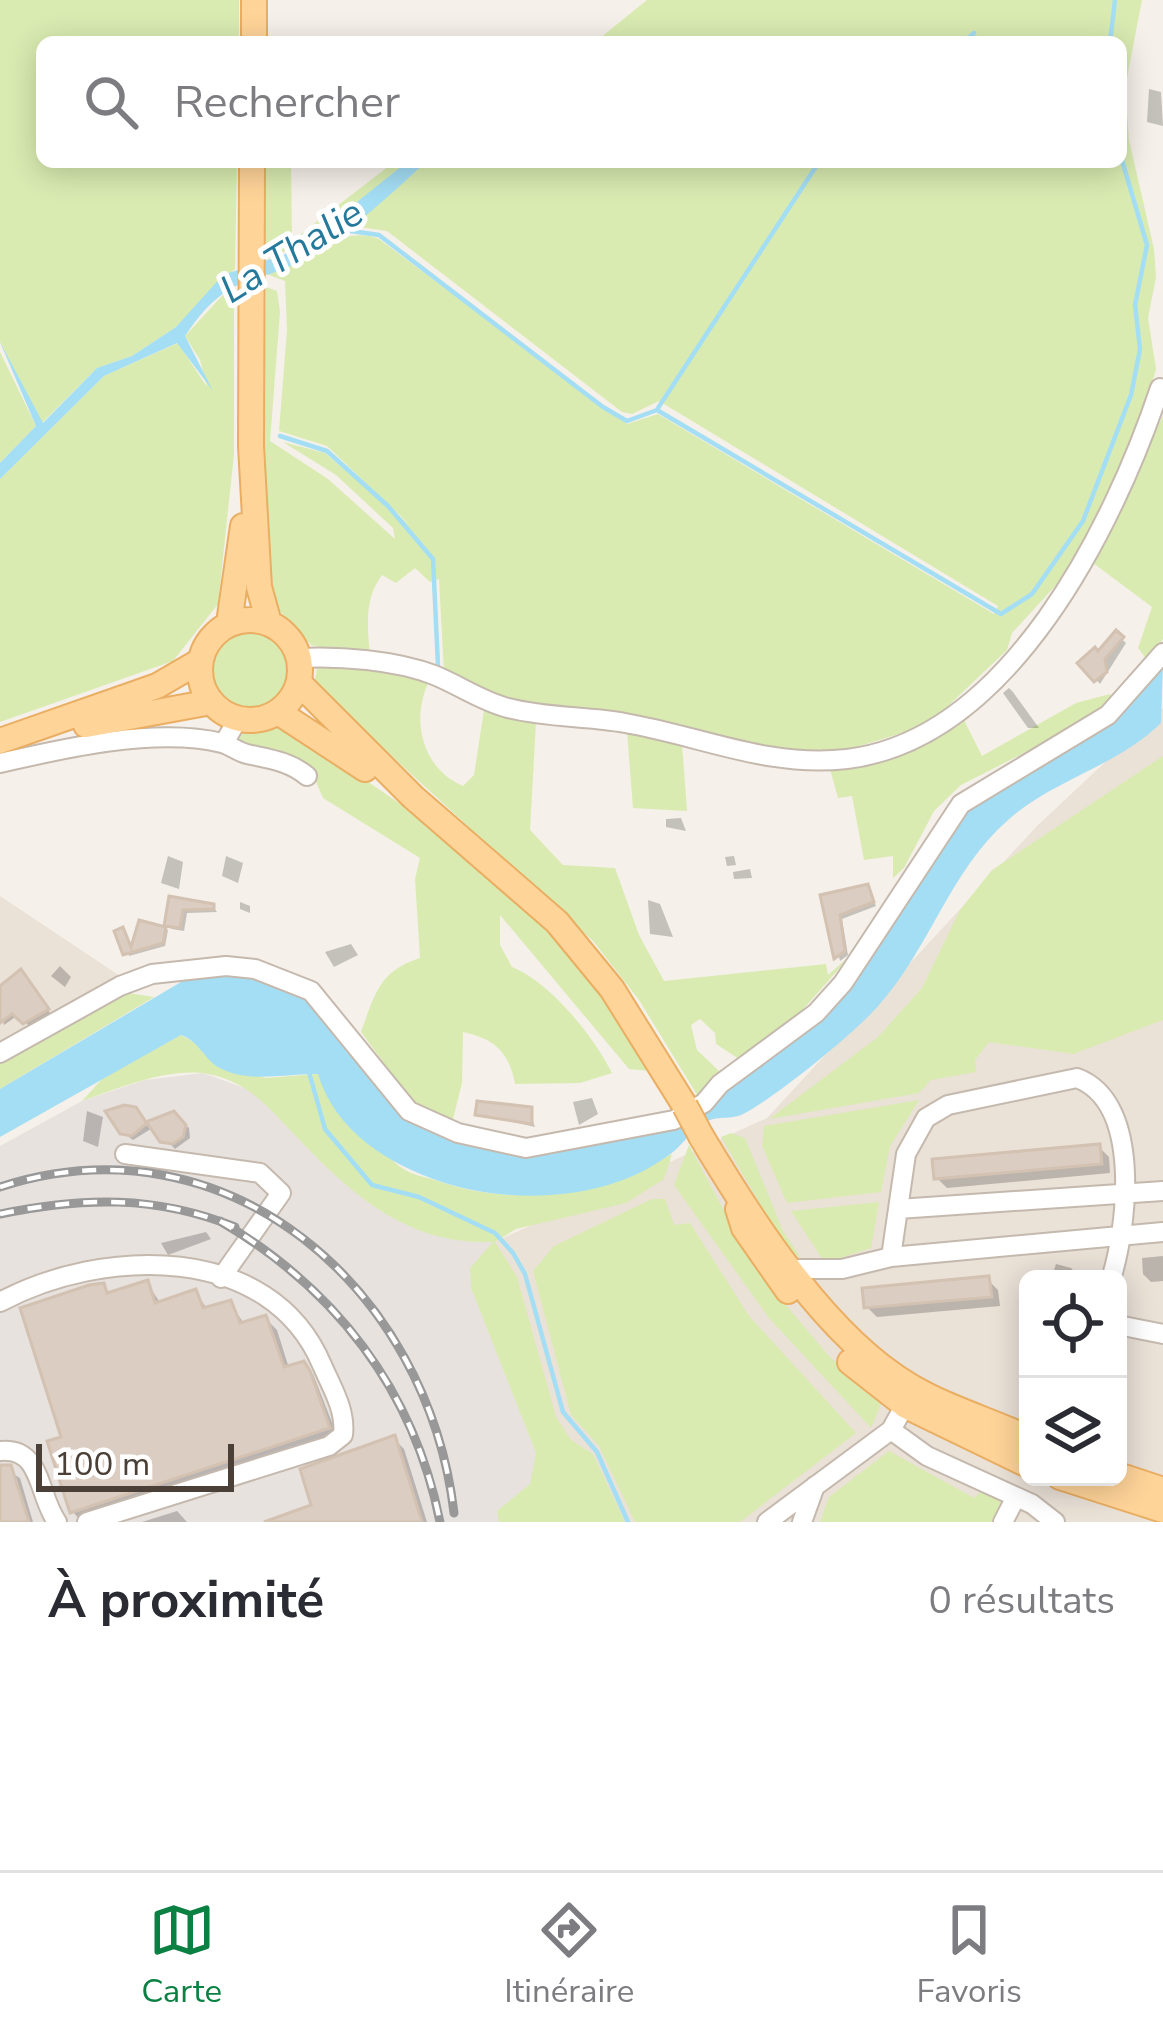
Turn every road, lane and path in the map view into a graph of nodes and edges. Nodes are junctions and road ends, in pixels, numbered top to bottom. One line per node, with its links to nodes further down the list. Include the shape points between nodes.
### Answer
1 (254, 0): 2 (main road)
2 (254, 36)
3 (252, 168): 5 (main road)
4 (1160, 388): 10 (street, via 1139,451 1028,644 977,698 905,742 850,759 803,760 622,722 508,708 413,670)
5 (251, 446): 6 (main road); 7 (main road)
6 (229, 623): 7 (main road); 9 (main road, via 213,634)
7 (269, 623): 10 (main road, via 290,639)
8 (1163, 653): 20 (street, via 1108,715 961,804 844,983 674,1120 526,1148 442,1127 409,1111 310,991 255,968 152,974)
9 (200, 661): 11 (main road); 14 (main road, via 157,686)
10 (299, 670): 12 (main road); 19 (main road)
11 (211, 702): 13 (main road); 14 (main road)
12 (278, 712): 13 (main road); 19 (main road)
13 (238, 719): 16 (street)
14 (30, 733): 15 (main road)
15 (0, 741)
16 (224, 743): 17 (street, via 116,744); 18 (street)
17 (0, 763)
18 (307, 776)
19 (413, 797): 29 (main road, bridge, via 580,946 685,1106 744,1228)
20 (0, 1053)
21 (125, 1154): 30 (street, via 260,1173 277,1183 281,1193)
22 (1163, 1191): 23 (street)
23 (1127, 1195): 24 (street); 24 (street, via 1111,1118 1077,1078 935,1111 906,1154); 26 (street)
24 (898, 1209): 27 (street)
25 (1163, 1232): 26 (street)
26 (1122, 1235): 27 (street); 28 (street)
27 (891, 1257): 29 (street)
28 (1113, 1270)
29 (808, 1277): 34 (main road, via 839,1334); 34 (main road, via 830,1345)
30 (221, 1278): 31 (street, via 122,1262); 46 (street, via 289,1310 310,1336 345,1419 343,1435)
31 (0, 1302)
32 (1127, 1327): 33 (street)
33 (1163, 1334)
34 (916, 1404): 35 (street); 36 (main road); 38 (main road)
35 (891, 1430): 40 (street); 43 (street)
36 (1019, 1435)
37 (0, 1450): 45 (street, via 30,1461)
38 (1019, 1460)
39 (1127, 1478): 42 (main road)
40 (814, 1486): 47 (street); 48 (street)
41 (1088, 1486): 44 (main road)
42 (1163, 1490)
43 (1016, 1497): 49 (street); 50 (street)
44 (1163, 1510)
45 (57, 1522)
46 (86, 1522)
47 (767, 1522)
48 (802, 1522)
49 (1003, 1522)
50 (1055, 1522)

